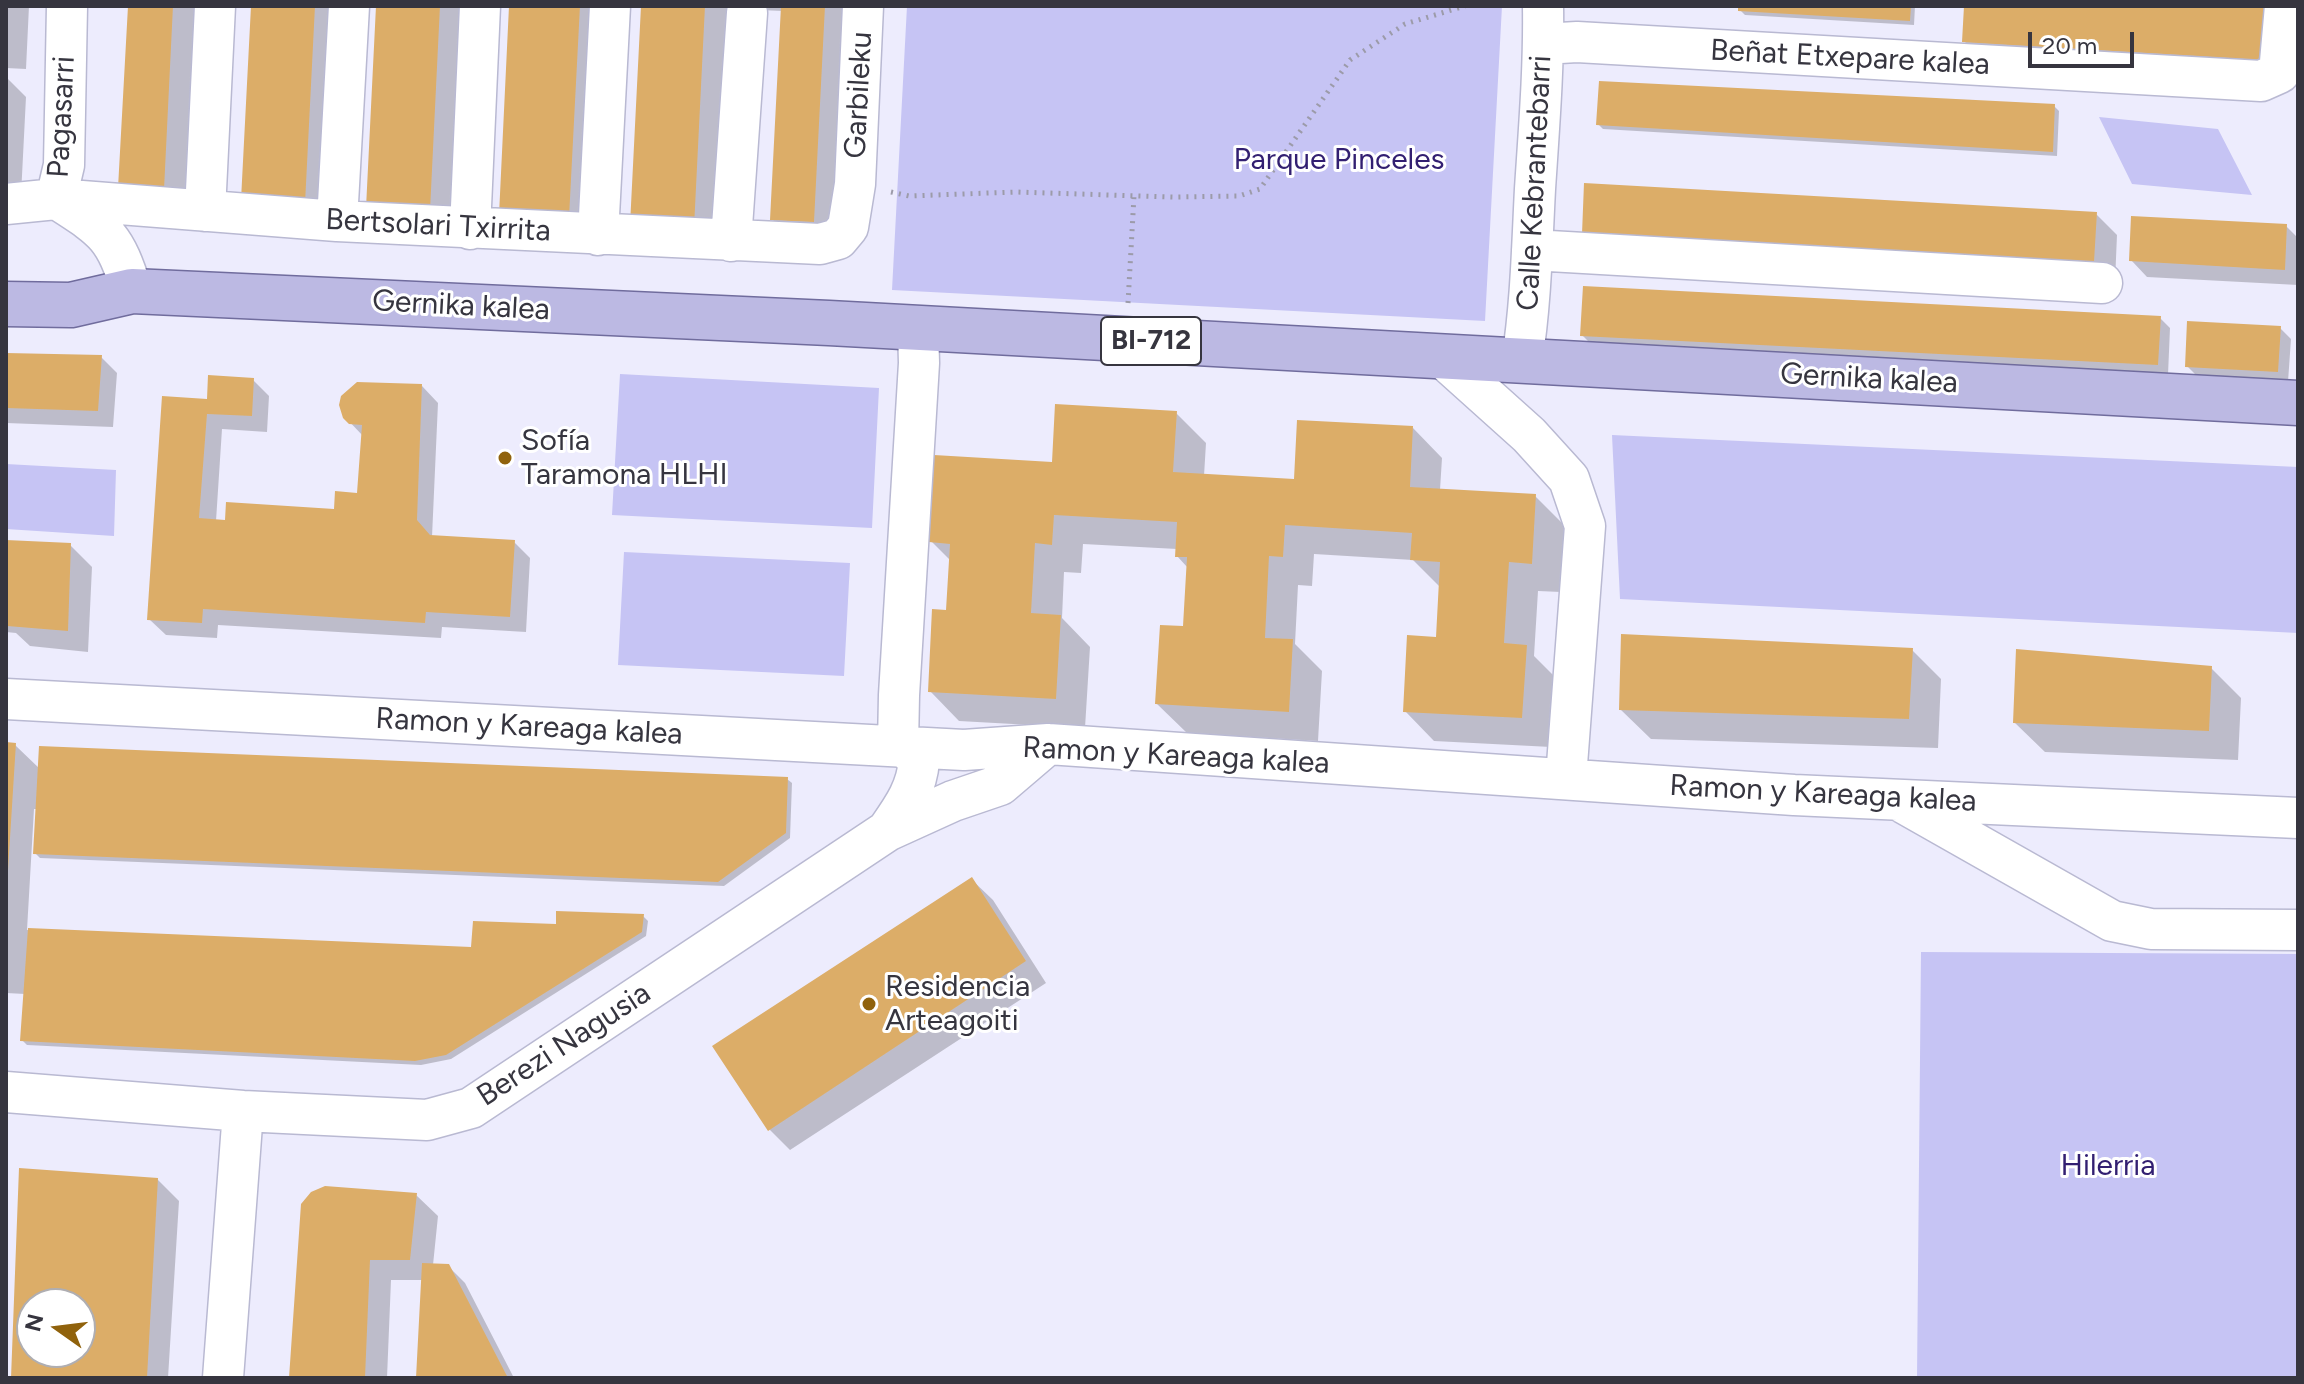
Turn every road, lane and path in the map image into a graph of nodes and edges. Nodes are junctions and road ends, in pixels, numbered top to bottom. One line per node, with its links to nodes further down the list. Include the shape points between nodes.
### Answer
1 (67, 6): 13 (street, Pagasarri, via 64,165)
2 (215, 6): 15 (street)
3 (349, 6): 16 (street)
4 (480, 6): 18 (street)
5 (610, 6): 19 (street)
6 (863, 6): 11 (street, Garbileku)
7 (1465, 6): 12 (path, via 1405,24 1350,60 1260,189 1239,196)
8 (2285, 6): 10 (street, Beñat Etxepare kalea, via 2279,73 2261,81 1577,42)
9 (747, 13): 20 (street)
10 (1543, 25): 22 (street, Calle Kebrantebarri)
11 (855, 184): 12 (path, via 909,196); 21 (street, Garbileku, via 848,227 838,239)
12 (1134, 196): 26 (path)
13 (56, 199): 14 (street, Bertsolari Txirrita); 15 (street, Bertsolari Txirrita); 17 (street); 24 (street, Pagasarri, via 101,227 122,258)
14 (6, 204)
15 (205, 211): 16 (street, Bertsolari Txirrita)
16 (337, 221): 18 (street, Bertsolari Txirrita)
17 (6, 227)
18 (470, 229): 19 (street, Bertsolari Txirrita)
19 (598, 235): 20 (street, Bertsolari Txirrita)
20 (731, 241): 21 (street, Bertsolari Txirrita)
21 (820, 244)
22 (1532, 250): 23 (street); 29 (street, Calle Kebrantebarri)
23 (2102, 283)
24 (132, 291): 25 (main road, Gernika kalea / BI-712, via 71,305); 27 (main road, Gernika kalea / BI-712)
25 (6, 304)
26 (1128, 310)
27 (918, 328): 28 (main road, Gernika kalea / BI-712); 33 (street)
28 (1441, 356): 29 (main road, Gernika kalea / BI-712); 35 (street, via 1529,435 1569,479 1585,526)
29 (1522, 360): 30 (main road, Gernika kalea / BI-712)
30 (2298, 403)
31 (6, 699): 33 (street, Ramon y Kareaga kalea)
32 (1048, 744): 34 (street, Ramon y Kareaga kalea); 35 (street, Ramon y Kareaga kalea); 37 (street, via 1000,785)
33 (898, 746): 34 (street, Ramon y Kareaga kalea); 39 (street, via 919,760 918,773 908,801)
34 (964, 750): 37 (street, via 971,772)
35 (1566, 778): 36 (street, Ramon y Kareaga kalea)
36 (1896, 799): 38 (street, Ramon y Kareaga kalea); 40 (street, via 2112,921 2151,929)
37 (953, 801): 39 (street)
38 (2298, 818)
39 (887, 831): 42 (street, Berezi Nagusia, via 471,1108 427,1120)
40 (2298, 930)
41 (6, 1092): 42 (street, Berezi Nagusia)
42 (243, 1111): 43 (street)
43 (223, 1378)

